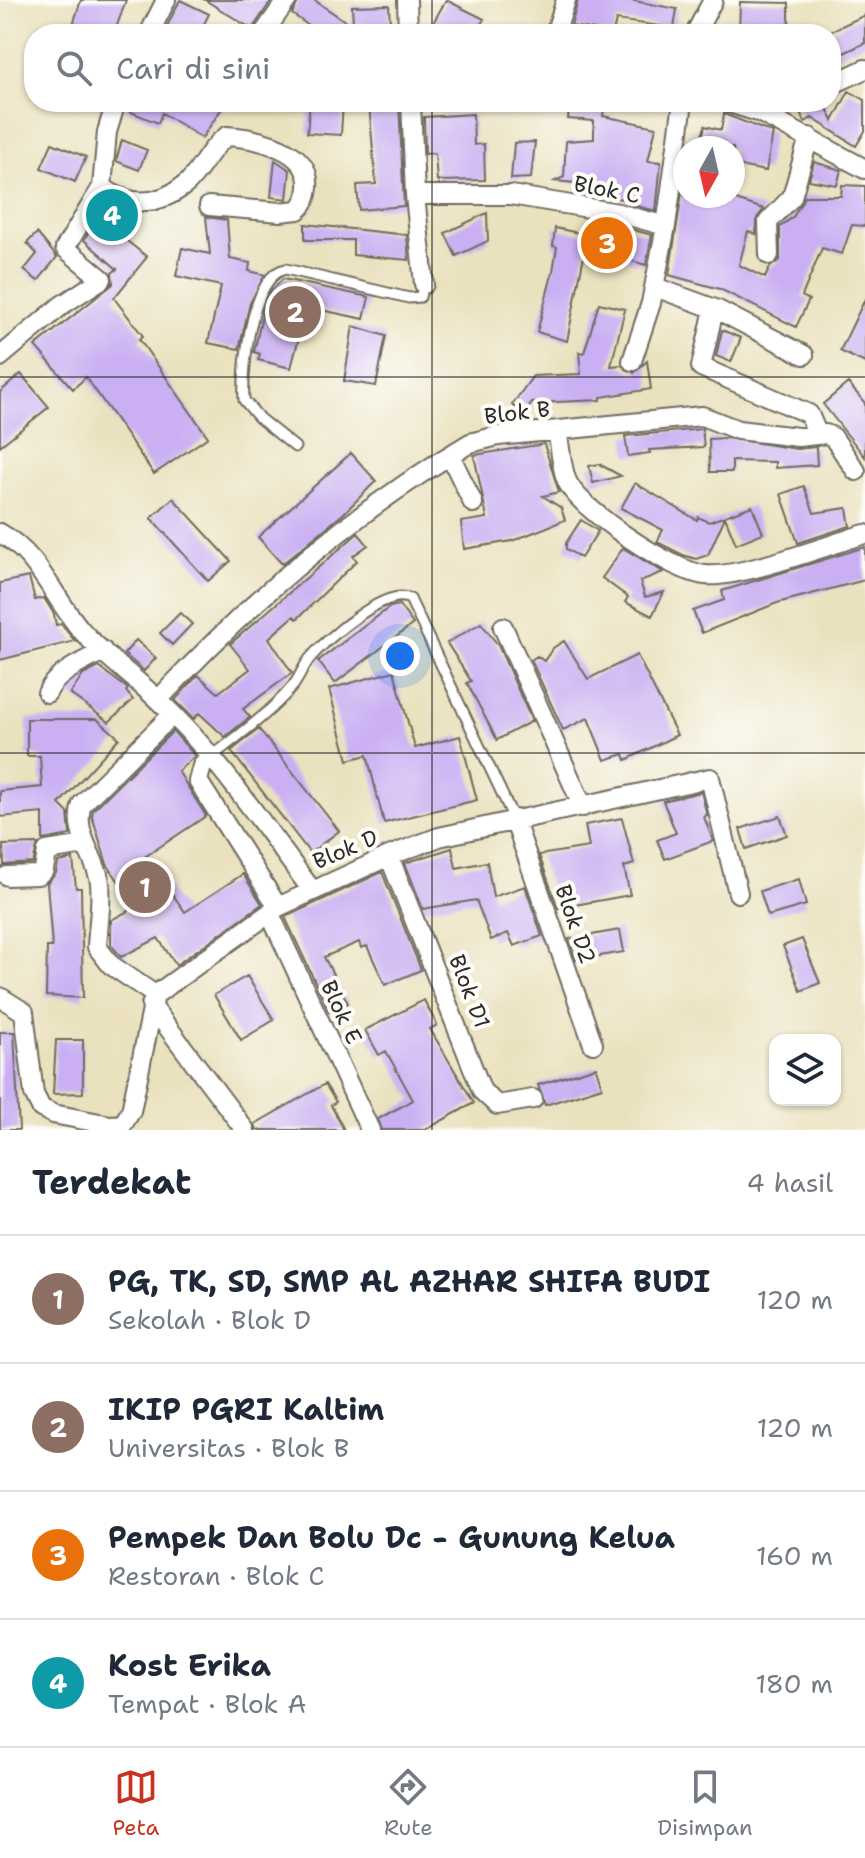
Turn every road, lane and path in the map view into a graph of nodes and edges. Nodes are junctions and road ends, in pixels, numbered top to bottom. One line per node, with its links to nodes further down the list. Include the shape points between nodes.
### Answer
1 (166, 0): 6 (street)
2 (287, 0): 7 (street)
3 (407, 0): 8 (street)
4 (566, 0): 9 (street)
5 (713, 0): 10 (street)
6 (154, 24)
7 (270, 24)
8 (408, 24)
9 (558, 24)
10 (700, 24)
11 (865, 69): 12 (street)
12 (841, 80)
13 (113, 112): 20 (street)
14 (411, 112): 21 (street)
15 (682, 112): 23 (street, Blok C)
16 (758, 112): 17 (street)
17 (761, 113): 18 (street)
18 (809, 137): 19 (street); 24 (street, via 792,197 768,222)
19 (865, 169)
20 (102, 187): 22 (street, via 140,204 156,200 185,185 227,136 282,149 306,171 309,185 298,210); 29 (street, via 65,248 102,279)
21 (415, 195): 23 (street, Blok C, via 511,195); 25 (street)
22 (209, 206)
23 (666, 226): 26 (street)
24 (769, 255)
25 (424, 284): 33 (lane, via 424,292 415,298 286,269 269,276 248,347 244,400)
26 (655, 287): 27 (street); 30 (street)
27 (714, 309): 28 (street); 32 (street, via 701,367 809,414)
28 (804, 355)
29 (0, 357)
30 (632, 361)
31 (557, 432): 32 (street, Blok B, via 694,415 738,430 798,437); 34 (street, Blok B, via 498,436); 38 (street, via 567,483 593,514 680,567 704,575 731,573)
32 (817, 433): 35 (street, via 833,437)
33 (295, 447)
34 (450, 455): 36 (street); 42 (street, Blok B, via 294,567)
35 (856, 471)
36 (473, 503)
37 (0, 533): 40 (street, via 15,541 50,580 80,628)
38 (865, 534)
39 (503, 627): 45 (street)
40 (103, 651): 41 (street, via 60,676); 42 (street)
41 (47, 693)
42 (158, 700): 43 (street)
43 (171, 716): 44 (street); 47 (street, via 82,804)
44 (211, 757): 46 (lane, via 293,686 310,657 356,617 404,596 410,599); 50 (street); 52 (street, Blok E, via 198,781)
45 (583, 807): 46 (street, Blok D); 51 (street, Blok D, via 710,778)
46 (514, 819): 48 (street, Blok D, via 439,837); 55 (street, Blok D2)
47 (85, 845): 49 (street, via 47,851 42,874); 54 (street, via 100,883 97,947)
48 (389, 856): 50 (street, Blok D); 56 (street, Blok D1, via 482,1091 497,1105)
49 (7, 876)
50 (311, 889): 52 (street, Blok D)
51 (738, 893)
52 (274, 910): 54 (street, Blok D); 58 (street, Blok E)
53 (0, 997): 54 (street, via 24,1012 34,1094 41,1108 110,1125 123,1124 131,1111)
54 (153, 1000): 57 (street)
55 (593, 1044)
56 (533, 1099)
57 (245, 1130)
58 (370, 1130)

